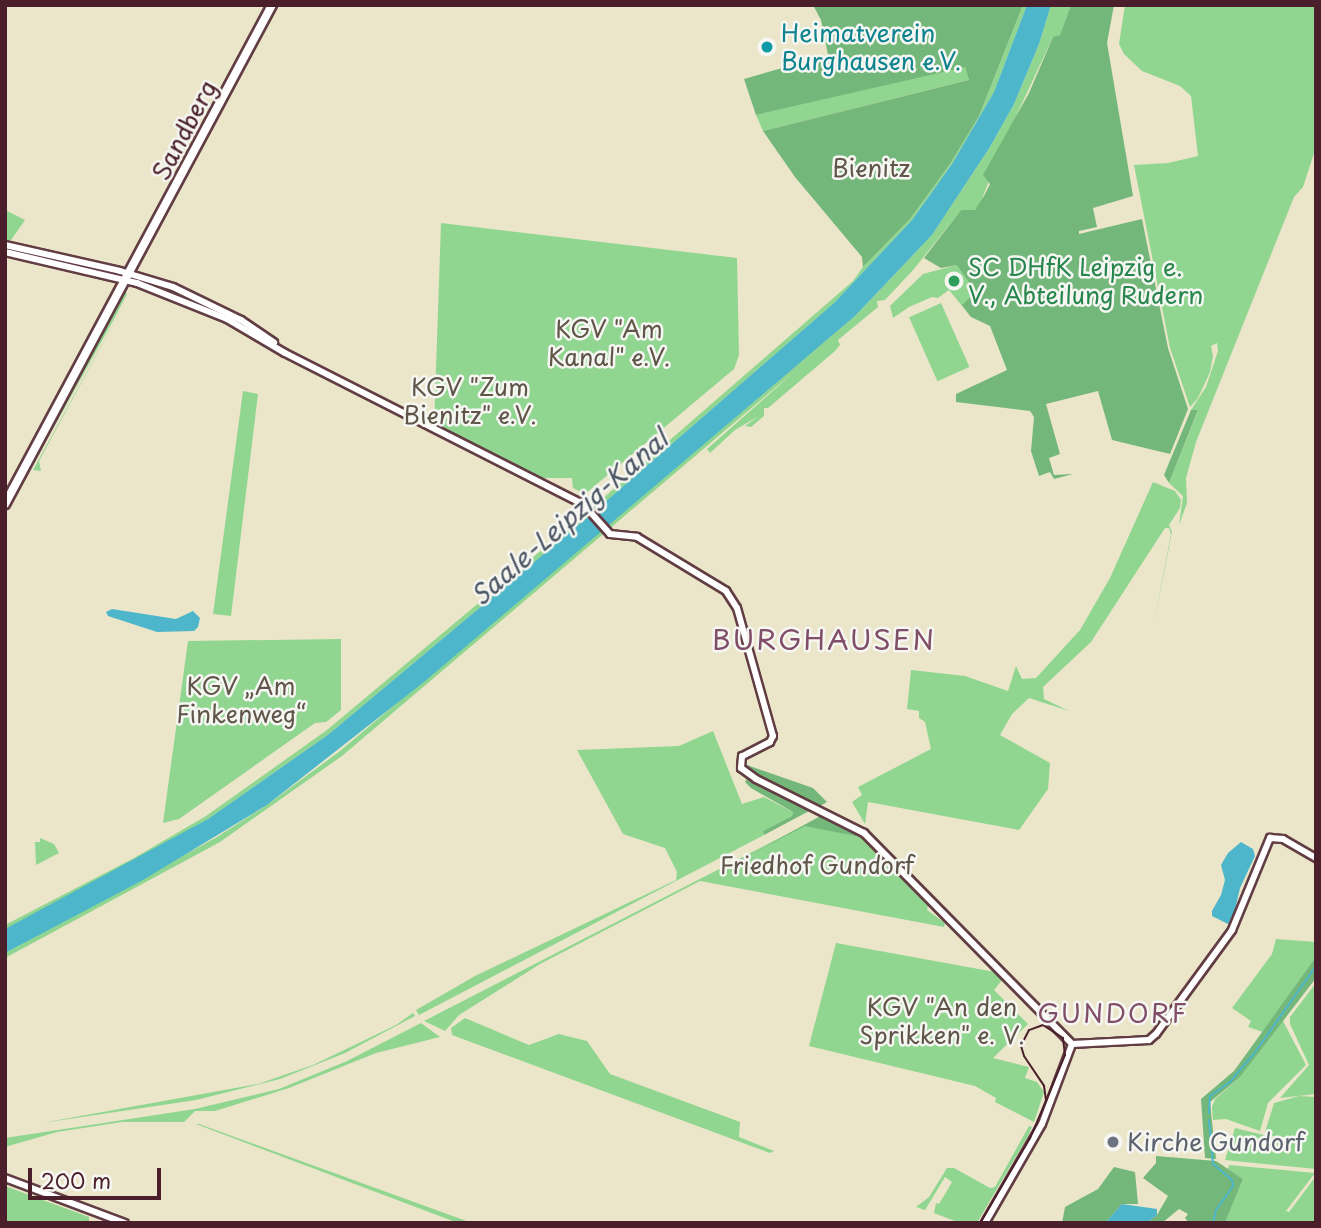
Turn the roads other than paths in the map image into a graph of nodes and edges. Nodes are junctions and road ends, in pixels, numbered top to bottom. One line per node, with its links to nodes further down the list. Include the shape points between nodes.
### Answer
1 (272, 5): 4 (main road, Sandberg)
2 (5, 244): 4 (street)
3 (5, 252): 4 (street)
4 (128, 277): 5 (main road, Sandberg); 7 (street, via 184,291 285,353 588,508 616,536 637,537 730,595 773,736 770,742 744,754 739,763 748,774 864,833)
5 (5, 504)
6 (1316, 858): 7 (street, via 1283,839 1270,838 1236,922 1156,1034 1149,1040)
7 (1072, 1045): 10 (street, via 1042,1124)
8 (5, 1178): 9 (street)
9 (125, 1223)
10 (985, 1223)

